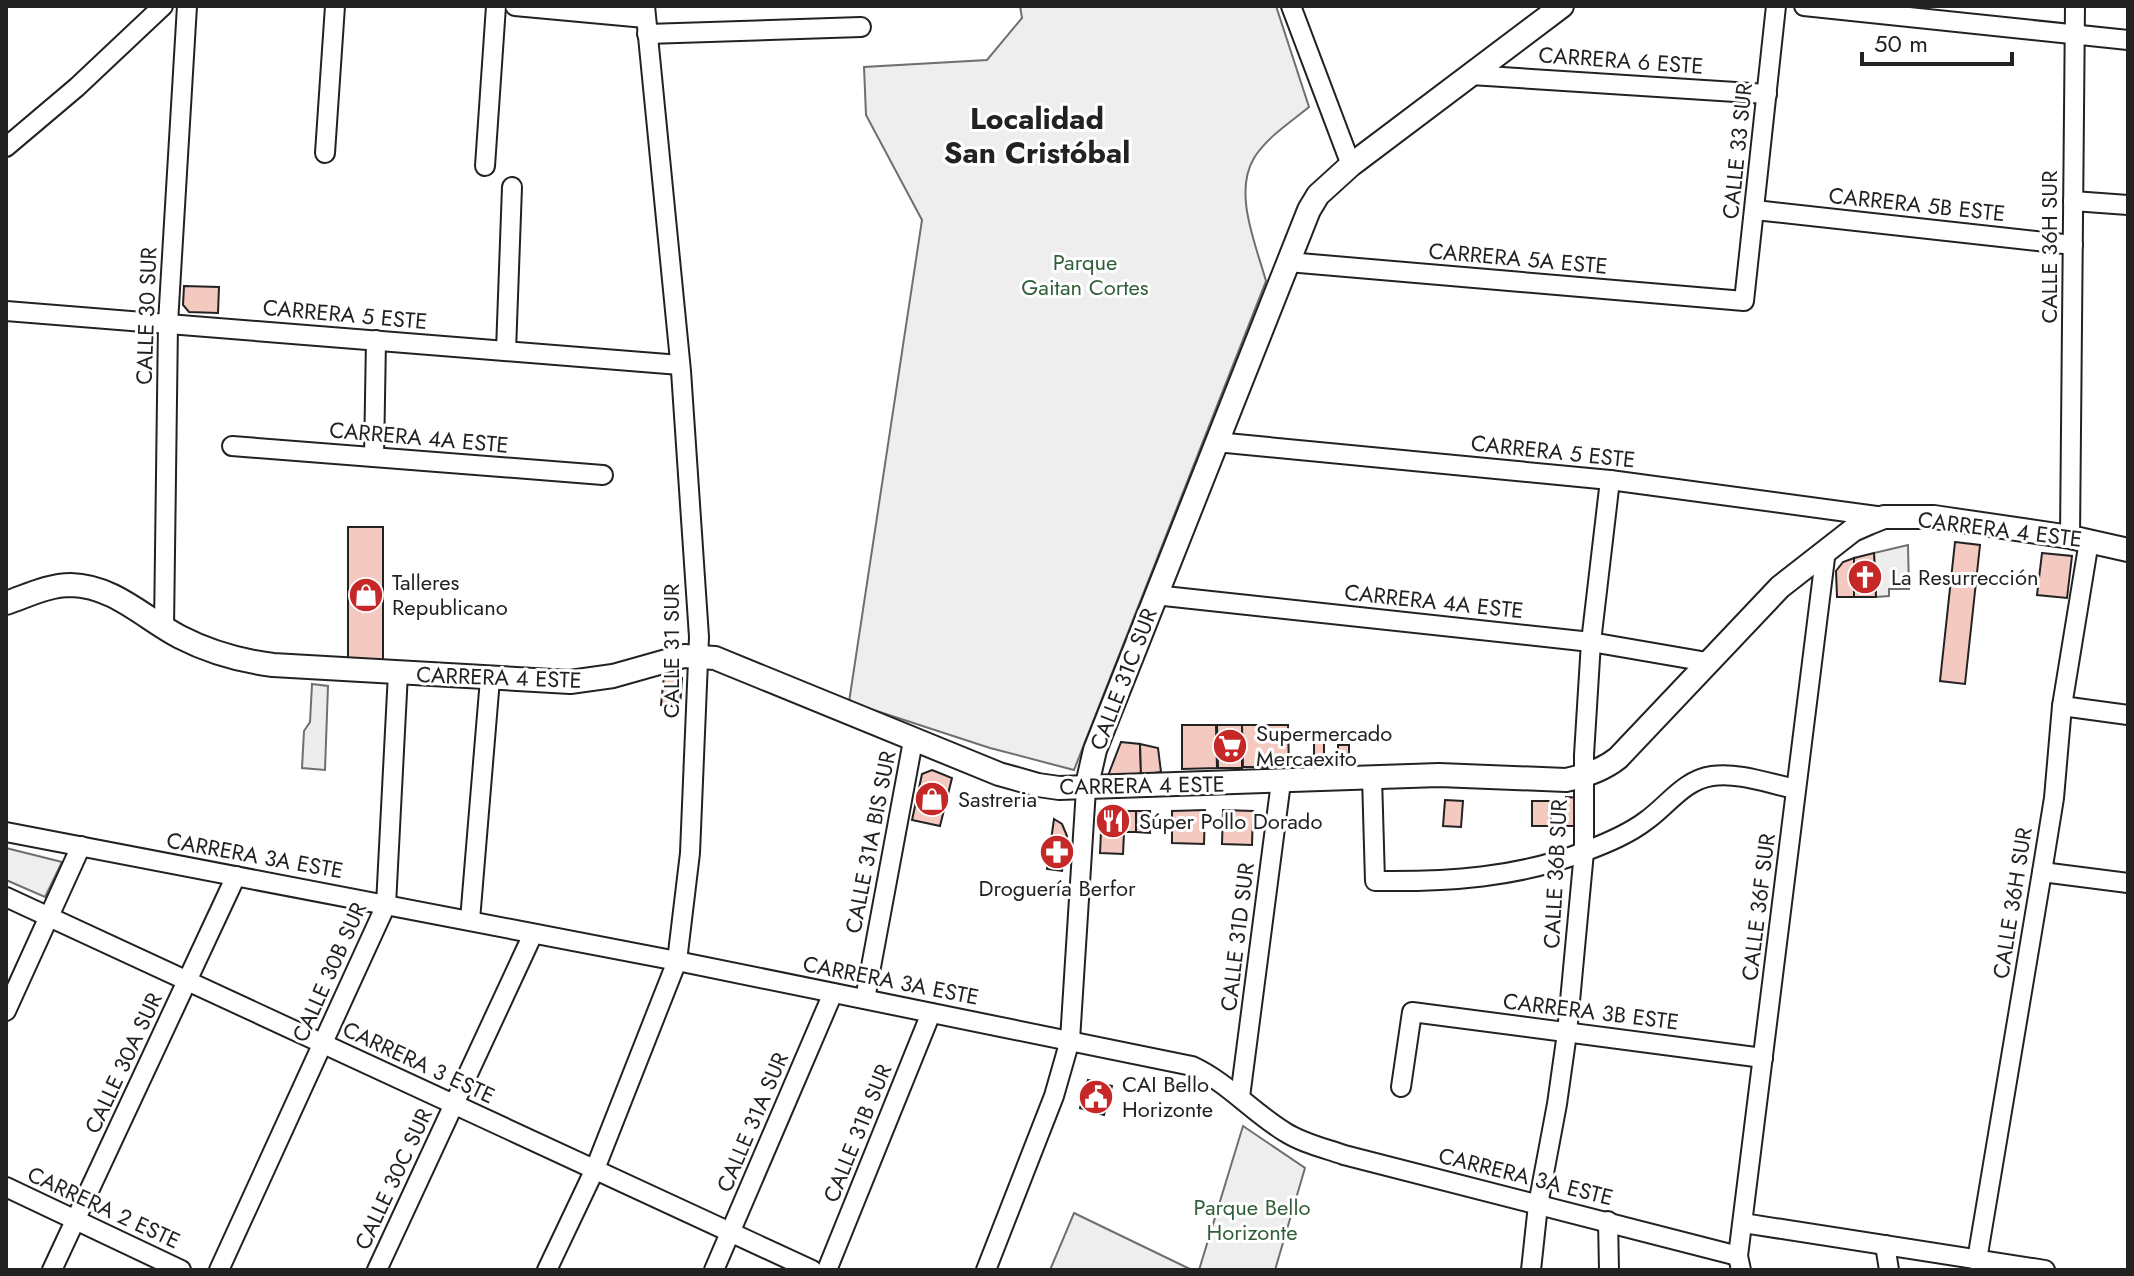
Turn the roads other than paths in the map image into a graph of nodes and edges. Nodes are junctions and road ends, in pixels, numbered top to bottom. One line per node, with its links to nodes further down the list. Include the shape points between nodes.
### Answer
1 (163, 6): 18 (street)
2 (187, 6): 30 (street, CALLE 30 SUR)
3 (335, 6): 19 (street)
4 (496, 6): 21 (street)
5 (515, 6): 11 (street)
6 (1291, 6): 20 (street)
7 (1562, 6): 16 (street, CALLE 31C SUR)
8 (1776, 6): 17 (street, CALLE 33 SUR)
9 (1804, 6): 14 (street)
10 (2075, 6): 14 (street, CALLE 36H SUR)
11 (560, 8): 12 (street)
12 (645, 19): 13 (street); 33 (street, CALLE 31 SUR)
13 (861, 27)
14 (2074, 34): 15 (street); 23 (street, CALLE 36H SUR)
15 (2128, 40)
16 (1471, 75): 17 (street, CARRERA 6 ESTE); 20 (street, CALLE 31C SUR)
17 (1767, 94): 25 (street, CALLE 33 SUR)
18 (6, 147)
19 (325, 153)
20 (1351, 165): 27 (street, CALLE 31C SUR, via 1318,195)
21 (485, 166)
22 (512, 187): 32 (street)
23 (2073, 201): 24 (street); 26 (street, CALLE 36H SUR)
24 (2128, 205)
25 (1755, 210): 26 (street, CARRERA 5B ESTE); 28 (street, CALLE 33 SUR)
26 (2073, 245): 40 (street, CALLE 36H SUR)
27 (1288, 262): 28 (street, CARRERA 5A ESTE); 34 (street, CALLE 31C SUR)
28 (1744, 301)
29 (6, 311): 30 (street, CARRERA 5 ESTE)
30 (168, 323): 31 (street, CARRERA 5 ESTE); 45 (street, CALLE 30 SUR)
31 (376, 340): 32 (street, CARRERA 5 ESTE); 36 (street)
32 (506, 351): 33 (street, CARRERA 5 ESTE)
33 (680, 365): 47 (street, CALLE 31 SUR)
34 (1216, 442): 38 (street, CARRERA 5 ESTE); 43 (street, CALLE 31C SUR)
35 (232, 446): 36 (street, CARRERA 4A ESTE)
36 (374, 457): 37 (street, CARRERA 4A ESTE)
37 (603, 475)
38 (1610, 480): 39 (street, CARRERA 5 ESTE); 46 (street, CALLE 36B SUR)
39 (1884, 517): 40 (street, CARRERA 4 ESTE, via 1934,517); 41 (street, CARRERA 4 ESTE, via 1853,530)
40 (2080, 539): 42 (street, CARRERA 4 ESTE); 51 (street, CALLE 36H SUR)
41 (1826, 550): 48 (street, CARRERA 4 ESTE, via 1780,587); 58 (street, CALLE 36F SUR)
42 (2128, 550)
43 (1155, 595): 46 (street, CARRERA 4A ESTE); 57 (street, CALLE 31C SUR, via 1095,750)
44 (6, 603): 45 (street, CARRERA 4 ESTE, via 52,588 86,587 116,597)
45 (164, 628): 49 (street, CARRERA 4 ESTE, via 197,645 255,663)
46 (1591, 642): 48 (street, CARRERA 4A ESTE); 54 (street, CALLE 36B SUR)
47 (700, 656): 50 (street, CARRERA 4 ESTE, via 580,681); 53 (street, CARRERA 4 ESTE); 70 (street, CALLE 31 SUR, via 690,853)
48 (1707, 662): 54 (street, CARRERA 4 ESTE, via 1618,758)
49 (398, 673): 50 (street, CARRERA 4 ESTE); 66 (street, CALLE 30B SUR)
50 (490, 679): 68 (street)
51 (2062, 706): 52 (street); 62 (street, CALLE 36H SUR)
52 (2128, 715)
53 (913, 741): 57 (street, CARRERA 4 ESTE, via 1018,780); 73 (street, CALLE 31A BIS SUR)
54 (1584, 776): 55 (street, CARRERA 4 ESTE); 61 (street, CALLE 36B SUR)
55 (1372, 777): 56 (street, CARRERA 4 ESTE); 61 (street, via 1375,881 1462,881)
56 (1281, 782): 57 (street, CARRERA 4 ESTE); 81 (street, CALLE 31D SUR)
57 (1086, 789): 77 (street, CALLE 31C SUR)
58 (1796, 789): 61 (street, via 1733,776 1705,777 1628,832); 79 (street, CALLE 36F SUR)
59 (6, 832): 60 (street, CARRERA 3A ESTE)
60 (81, 846): 63 (street, CARRERA 3A ESTE); 67 (street)
61 (1584, 852): 76 (street, CALLE 36B SUR)
62 (2042, 872): 64 (street); 92 (street, CALLE 36H SUR)
63 (236, 876): 66 (street, CARRERA 3A ESTE); 71 (street, CALLE 30A SUR)
64 (2128, 883)
65 (6, 897): 67 (street, CARRERA 3 ESTE)
66 (386, 905): 68 (street, CARRERA 3A ESTE); 78 (street, CALLE 30B SUR)
67 (50, 917): 71 (street, CARRERA 3 ESTE); 74 (street)
68 (470, 920): 69 (street, CARRERA 3A ESTE)
69 (533, 934): 70 (street, CARRERA 3A ESTE); 82 (street, CALLE 30C SUR)
70 (677, 961): 72 (street, CARRERA 3A ESTE); 83 (street, CALLE 31 SUR)
71 (188, 981): 78 (street, CARRERA 3 ESTE); 86 (street, CALLE 30A SUR)
72 (833, 993): 73 (street, CARRERA 3A ESTE); 89 (street, CALLE 31A SUR)
73 (865, 999): 75 (street, CARRERA 3A ESTE)
74 (6, 1011)
75 (931, 1013): 77 (street, CARRERA 3A ESTE); 100 (street, CALLE 31B SUR)
76 (1567, 1033): 79 (street, CARRERA 3B ESTE); 80 (street, CARRERA 3B ESTE, via 1412,1012); 85 (street, CALLE 36B SUR)
77 (1070, 1040): 81 (street, CARRERA 3A ESTE, via 1192,1066); 101 (street, CALLE 31C SUR, via 1054,1096)
78 (323, 1044): 82 (street, CARRERA 3 ESTE); 95 (street, CALLE 30B SUR)
79 (1763, 1058): 88 (street, CALLE 36F SUR)
80 (1401, 1087)
81 (1240, 1097): 85 (street, CARRERA 3A ESTE, via 1298,1139)
82 (454, 1104): 83 (street, CARRERA 3 ESTE); 96 (street, CALLE 30C SUR)
83 (595, 1169): 89 (street, CARRERA 3 ESTE); 97 (street, CALLE 31 SUR)
84 (6, 1187): 86 (street, CARRERA 2 ESTE)
85 (1538, 1205): 87 (street, CARRERA 3A ESTE); 102 (street, CALLE 36B SUR)
86 (76, 1220): 93 (street, CALLE 30A SUR); 94 (street, CARRERA 2 ESTE)
87 (1608, 1221): 91 (street, CARRERA 3A ESTE); 103 (street)
88 (1743, 1223): 90 (street); 91 (street, CALLE 36F SUR)
89 (732, 1233): 98 (street, CALLE 31A SUR); 99 (street, CARRERA 3 ESTE)
90 (1885, 1245): 92 (street); 104 (street)
91 (1740, 1263)
92 (1980, 1265): 105 (street)
93 (52, 1270)
94 (181, 1270)
95 (219, 1270)
96 (377, 1270)
97 (547, 1270)
98 (714, 1270)
99 (812, 1270)
100 (827, 1270)
101 (986, 1270)
102 (1531, 1270)
103 (1609, 1270)
104 (1889, 1270)
105 (2045, 1270)

